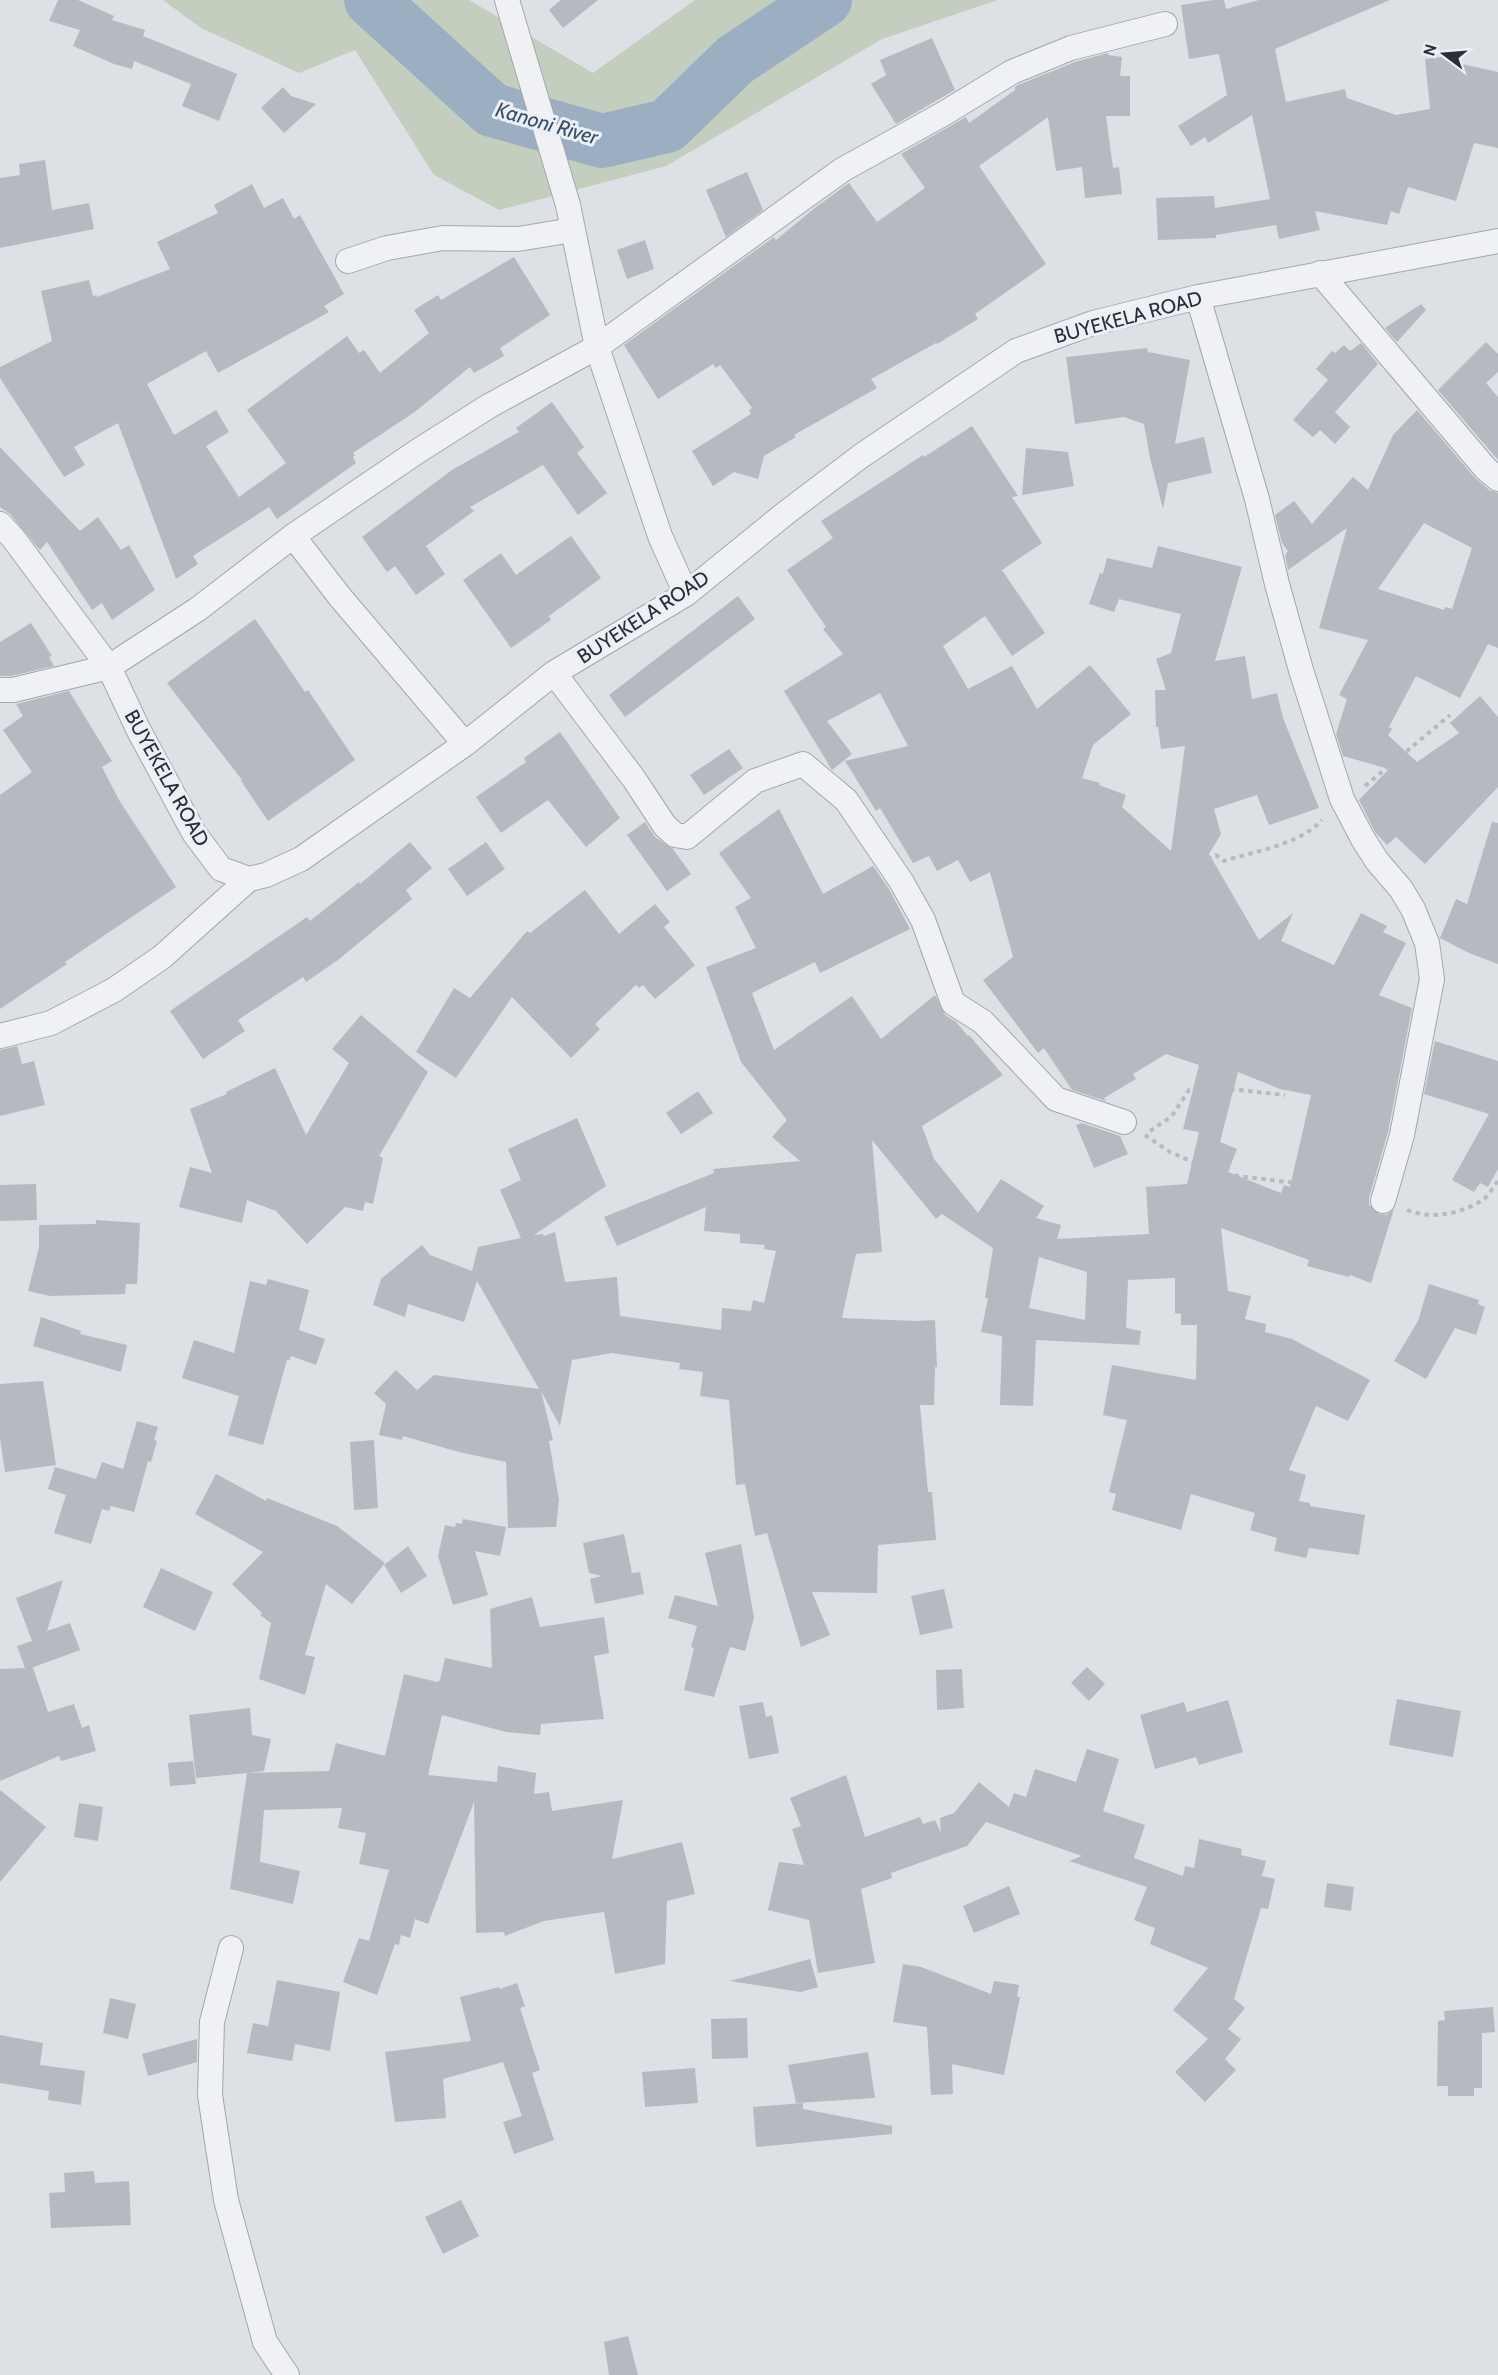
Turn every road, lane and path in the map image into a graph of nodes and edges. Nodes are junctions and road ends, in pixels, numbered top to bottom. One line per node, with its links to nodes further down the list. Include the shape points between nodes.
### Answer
1 (507, 0): 3 (street)
2 (1165, 24): 8 (street, via 1071,48 1012,72 842,170)
3 (573, 230): 5 (street, via 518,239 443,238 387,248); 8 (street)
4 (1498, 241): 6 (street, BUYEKELA ROAD)
5 (348, 261)
6 (1320, 273): 7 (street, BUYEKELA ROAD); 9 (street)
7 (1198, 297): 12 (street, BUYEKELA ROAD, via 1093,322 1016,351 861,456); 18 (street, via 1257,499 1301,670)
8 (597, 347): 11 (street, via 489,406); 12 (street, via 660,536)
9 (1498, 479)
10 (0, 524): 13 (street, BUYEKELA ROAD)
11 (293, 536): 13 (street, via 198,609); 17 (street)
12 (687, 594): 14 (street, BUYEKELA ROAD)
13 (109, 667): 15 (street); 19 (street, BUYEKELA ROAD, via 194,833 221,869)
14 (554, 673): 17 (street, BUYEKELA ROAD); 23 (street, via 675,835 687,837 755,781 803,764 846,801 901,881 923,920 954,1003 983,1022 1056,1099)
15 (0, 690)
16 (1450, 715): 18 (path, via 1369,783)
17 (465, 744): 19 (street, BUYEKELA ROAD, via 300,859)
18 (1342, 799): 20 (path, via 1312,831 1224,861 1216,855); 26 (street, via 1368,846 1413,909 1427,942 1432,979 1402,1135)
19 (249, 879): 21 (street, via 162,957 114,990 51,1023)
20 (1101, 927)
21 (0, 1036)
22 (1284, 1095): 24 (path, via 1222,1088 1189,1090 1172,1116)
23 (1124, 1122): 24 (path)
24 (1144, 1135): 26 (path, via 1170,1152 1230,1175 1304,1184)
25 (1498, 1180): 26 (path, via 1485,1198 1454,1214 1417,1214)
26 (1383, 1201)
27 (231, 1948): 28 (street, via 212,2022 210,2095 226,2200 265,2342)
28 (287, 2375)

